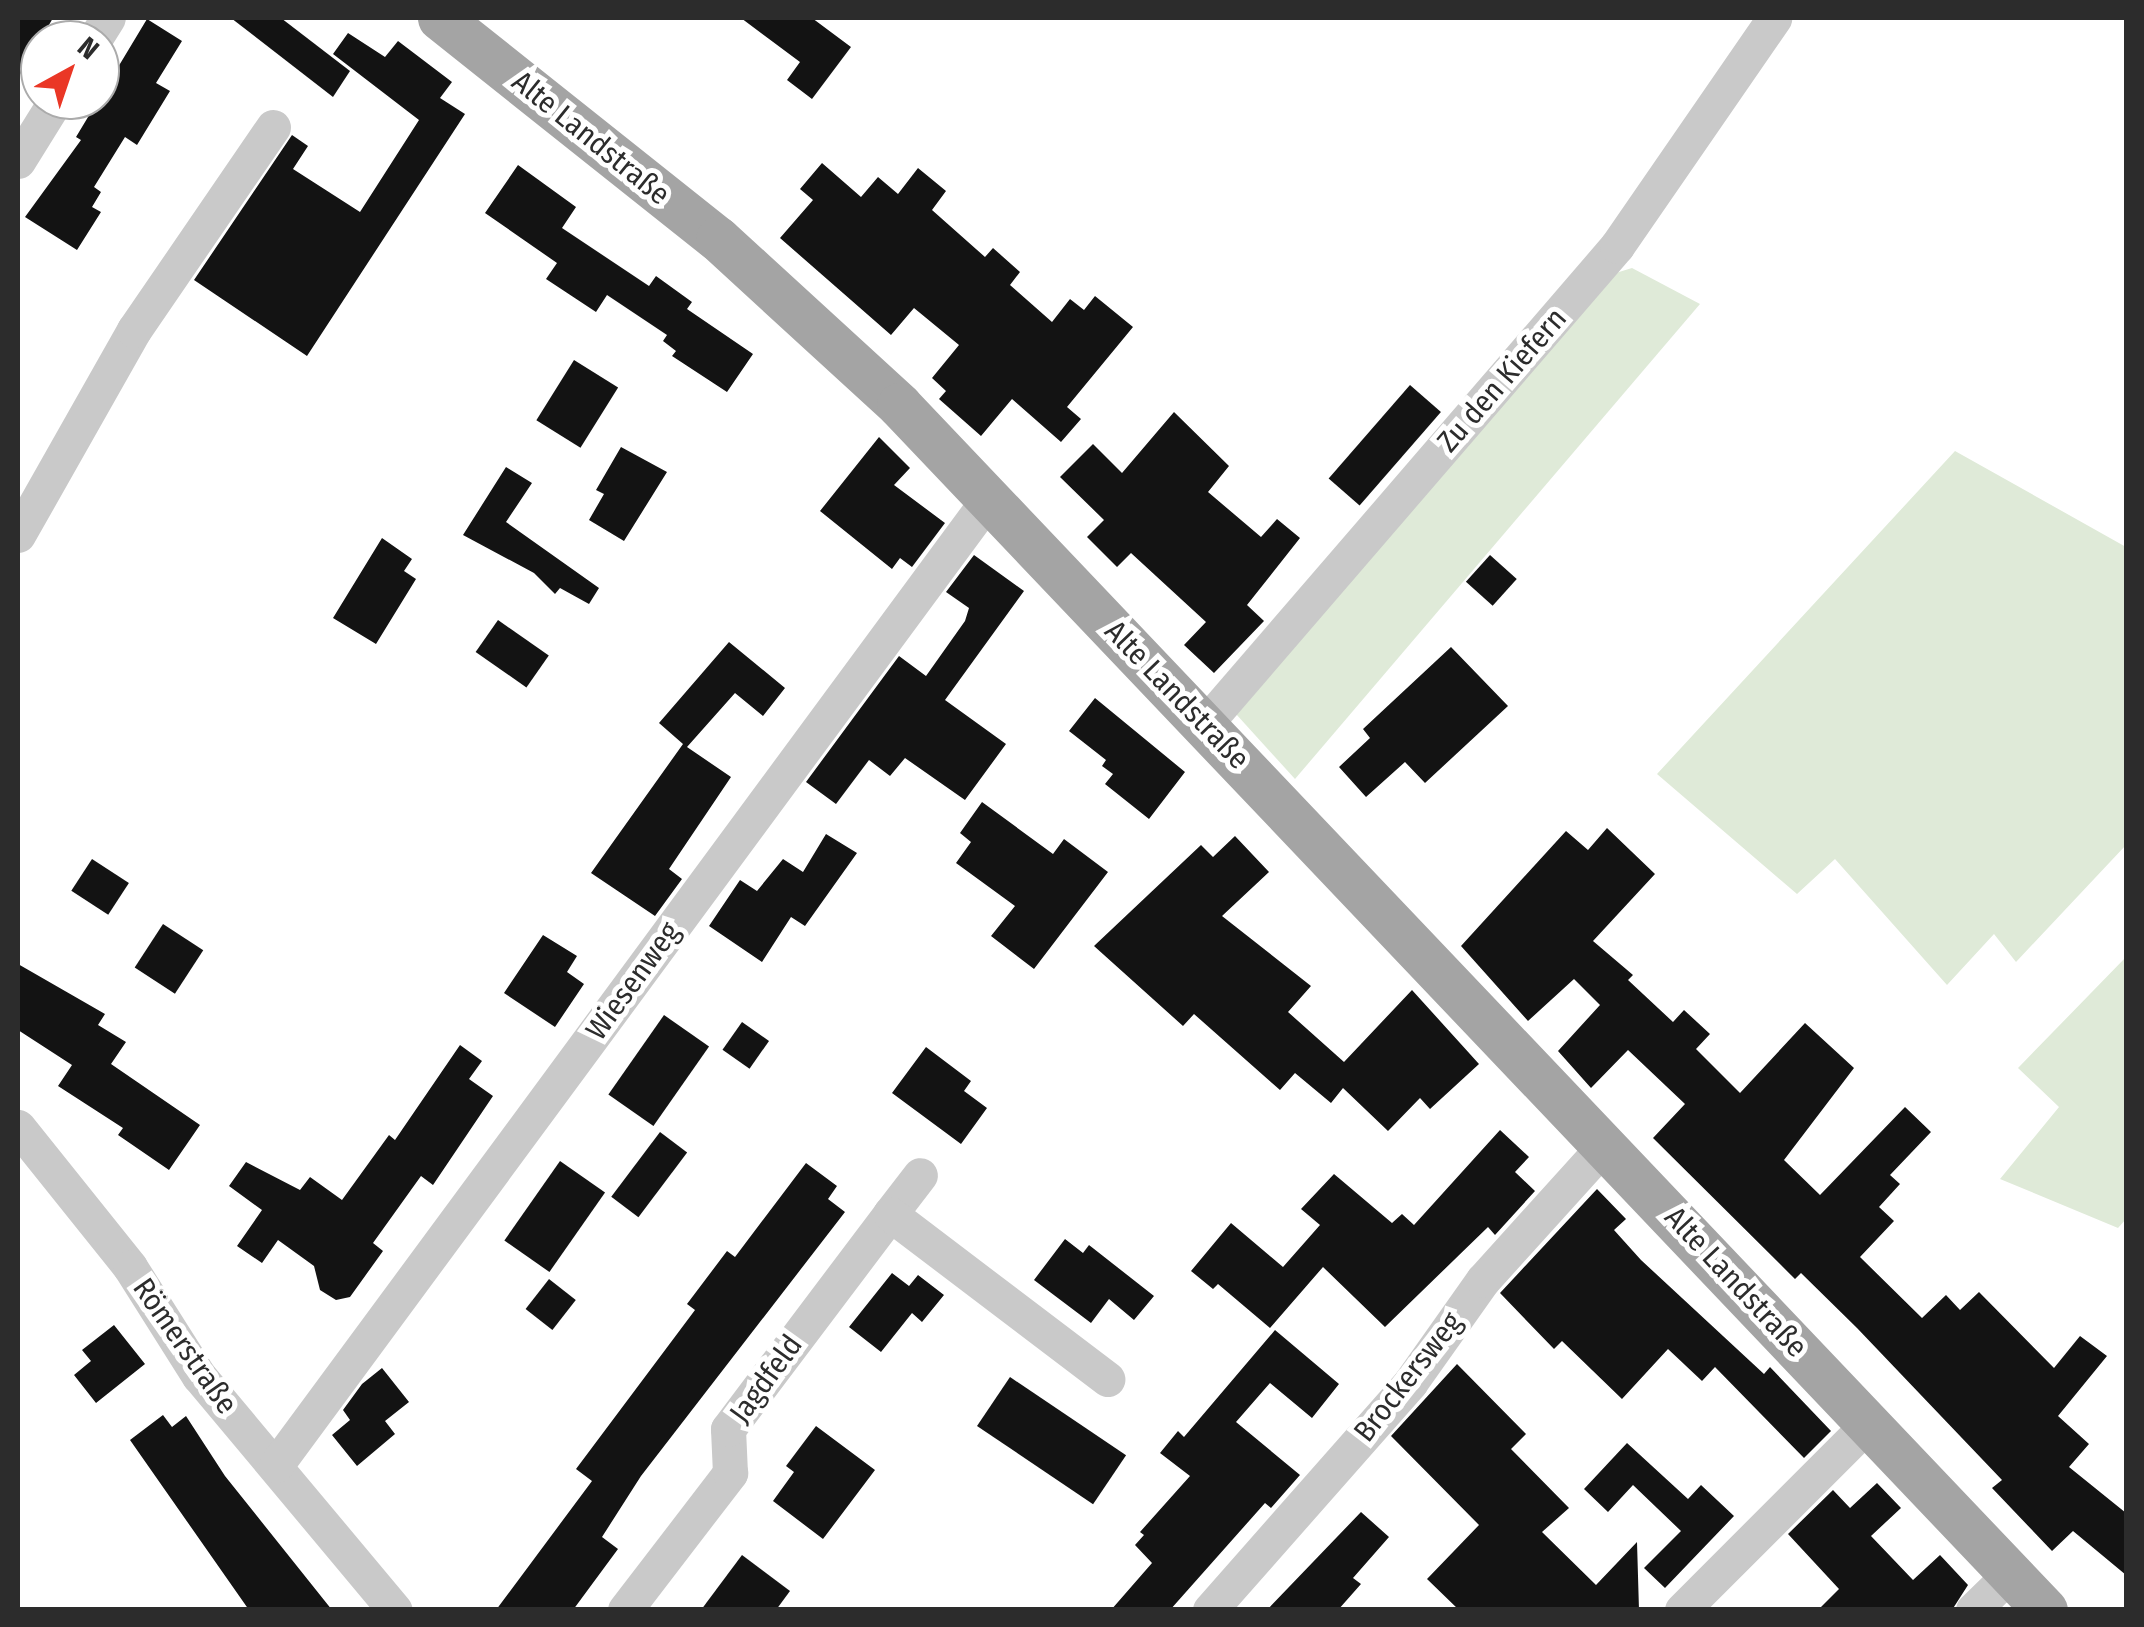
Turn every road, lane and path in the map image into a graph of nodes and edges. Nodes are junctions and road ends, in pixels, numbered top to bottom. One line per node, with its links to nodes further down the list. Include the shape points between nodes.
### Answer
1 (440, 18): 6 (main road, Alte Landstraße, via 718,239)
2 (1774, 18): 8 (street, Zu den Kiefern, via 1617,246)
3 (44, 120): 5 (street)
4 (273, 127): 7 (street, via 134,330)
5 (18, 161)
6 (990, 497): 8 (main road, Alte Landstraße); 15 (street, Wiesenweg)
7 (18, 535)
8 (1205, 724): 10 (main road, Alte Landstraße)
9 (18, 1127): 15 (street, Römerstraße, via 130,1267 199,1376)
10 (1606, 1144): 14 (main road, Alte Landstraße); 19 (street, Brockersweg, via 1483,1280 1410,1383)
11 (920, 1175): 12 (street, Jagdfeld)
12 (890, 1214): 13 (street); 17 (street, Jagdfeld, via 728,1429 730,1474)
13 (1107, 1379)
14 (1870, 1422): 16 (main road, Alte Landstraße); 20 (street)
15 (276, 1465): 18 (street, Römerstraße)
16 (2012, 1573): 21 (street); 22 (main road, Alte Landstraße)
17 (635, 1606)
18 (395, 1610)
19 (1210, 1610)
20 (1682, 1610)
21 (1974, 1610)
22 (2044, 1610)

